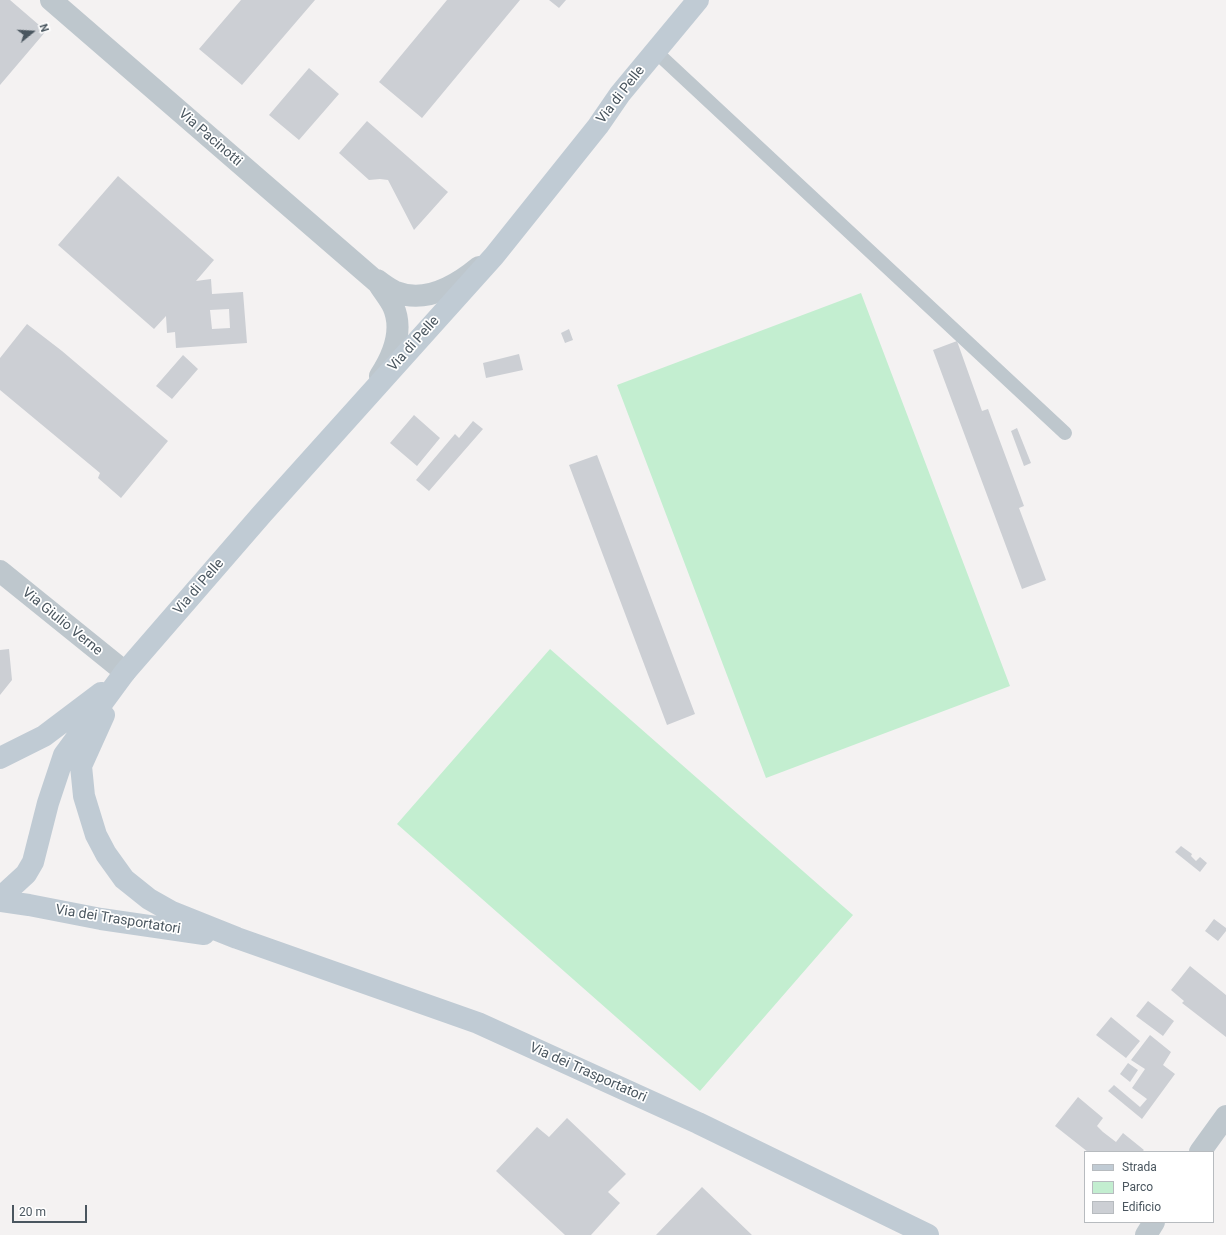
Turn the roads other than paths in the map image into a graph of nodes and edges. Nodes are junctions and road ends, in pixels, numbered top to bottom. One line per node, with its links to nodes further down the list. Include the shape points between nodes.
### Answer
1 (51, 0): 5 (street, Via Pacinotti)
2 (698, 0): 3 (street, Via di Pelle)
3 (655, 51): 4 (street, Via di Pelle); 7 (lane)
4 (494, 256): 5 (street, Via Pacinotti, via 464,278 429,295 414,296 394,292); 6 (street, Via di Pelle)
5 (369, 276): 6 (street, Via Pacinotti, via 378,283 394,308 397,336 386,367)
6 (358, 406): 9 (street, Via di Pelle)
7 (1065, 433)
8 (0, 571): 9 (street, Via Giulio Verne)
9 (122, 676): 10 (street, Via di Pelle, via 44,736); 11 (street, Via di Pelle, via 64,755 48,803 33,862 26,874); 12 (street, Via dei Trasportatori, via 81,766 84,796 96,835 124,879 150,899 172,912)
10 (0, 758)
11 (0, 900): 12 (street, Via dei Trasportatori, via 101,919)
12 (237, 938): 16 (street, Via dei Trasportatori, via 478,1023 698,1123)
13 (1226, 1116): 14 (street)
14 (1201, 1151)
15 (1153, 1223): 17 (street)
16 (928, 1235)
17 (1146, 1235)

